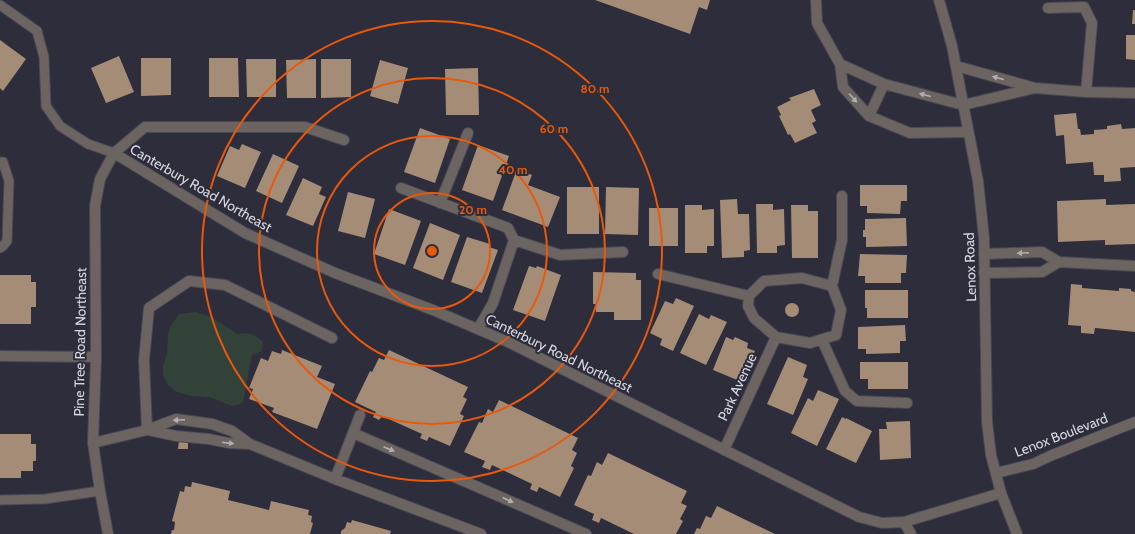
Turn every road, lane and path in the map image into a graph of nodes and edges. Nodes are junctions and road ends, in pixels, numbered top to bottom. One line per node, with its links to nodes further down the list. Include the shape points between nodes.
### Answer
1 (816, 0): 5 (street, via 817,23)
2 (939, 0): 6 (street, Lenox Road)
3 (0, 5): 16 (lane, via 37,31 44,57 46,106 60,126 88,144)
4 (1048, 8): 9 (street, via 1084,7 1092,23)
5 (840, 64): 7 (street); 12 (street, one-way to 12, via 843,87)
6 (956, 66): 8 (street, one-way to 6); 11 (street, Lenox Road)
7 (884, 84): 11 (street, one-way to 7); 12 (street)
8 (1035, 88): 9 (street); 11 (street)
9 (1086, 92): 10 (street)
10 (1135, 92)
11 (963, 105): 14 (street, Lenox Road)
12 (869, 116): 14 (street, via 910,132)
13 (468, 132): 20 (street)
14 (968, 132): 24 (street, Lenox Road, via 978,181)
15 (344, 140): 16 (street, via 305,127 145,127)
16 (114, 153): 31 (street, Canterbury Road Northeast, via 245,233 335,273); 36 (street, Pine Tree Road Northeast, via 100,179 95,206)
17 (0, 162): 22 (lane, via 3,162 9,181 7,241)
18 (401, 188): 20 (street)
19 (842, 196): 29 (street, via 842,240)
20 (440, 203): 21 (street, via 508,228)
21 (514, 240): 23 (street, via 560,255); 31 (street, via 493,303)
22 (0, 248)
23 (623, 252)
24 (984, 254): 25 (street, one-way to 24, via 1042,252); 27 (street, Lenox Road)
25 (1060, 262): 26 (street); 27 (street, via 1042,272)
26 (1135, 266)
27 (984, 273): 47 (street, Lenox Road, via 987,422)
28 (658, 274): 30 (street)
29 (832, 286): 30 (street, via 802,278 764,281); 34 (street, via 841,310 836,335)
30 (749, 296): 32 (street, via 748,306 754,318)
31 (478, 329): 46 (street, Canterbury Road Northeast)
32 (776, 337): 34 (street, via 810,343); 46 (street, Park Avenue)
33 (332, 338): 41 (street, via 225,285 189,281 149,308 144,360)
34 (822, 340): 37 (street, via 845,391 857,401)
35 (0, 356): 36 (street)
36 (96, 357): 44 (street, Pine Tree Road Northeast)
37 (907, 403)
38 (360, 415): 42 (street)
39 (1135, 422): 47 (street, Lenox Boulevard, via 1033,464)
40 (212, 424): 41 (street, one-way to 41, via 176,419); 43 (street); 45 (street, via 232,430)
41 (147, 430): 43 (street); 44 (street)
42 (353, 433): 48 (street); 55 (street, one-way to 55)
43 (207, 439): 45 (street, one-way to 45)
44 (93, 443): 49 (street, Pine Tree Road Northeast)
45 (250, 444): 48 (street)
46 (724, 450): 52 (street, Canterbury Road Northeast, via 859,517 882,523)
47 (996, 473): 50 (street, Lenox Road)
48 (335, 479): 54 (street)
49 (100, 492): 51 (lane, via 45,499); 53 (street, Pine Tree Road Northeast)
50 (1001, 493): 52 (street, Canterbury Road Northeast); 57 (street, Lenox Road)
51 (0, 500)
52 (904, 522): 56 (street)
53 (108, 534)
54 (481, 534)
55 (586, 534)
56 (911, 534)
57 (1017, 534)

